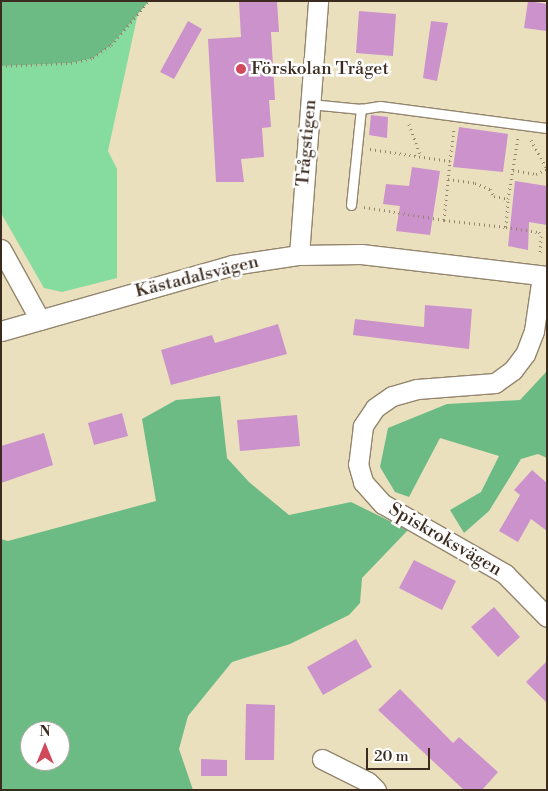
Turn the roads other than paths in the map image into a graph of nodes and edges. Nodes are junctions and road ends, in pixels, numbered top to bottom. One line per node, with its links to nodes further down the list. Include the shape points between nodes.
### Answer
1 (317, 1): 2 (street, Trågstigen)
2 (310, 104): 3 (lane); 7 (street, Trågstigen)
3 (361, 109): 4 (lane, via 380,106); 5 (lane)
4 (547, 128)
5 (351, 205)
6 (1, 249): 9 (street)
7 (299, 255): 8 (street, Kästadalsvägen, via 361,254); 9 (street, Kästadalsvägen, via 232,265)
8 (543, 271): 11 (street, Spiskroksvägen, via 534,331 525,354 513,370 495,383 417,389 392,396 375,408 363,426 358,464 363,482 383,504 505,574)
9 (40, 320): 10 (street, Kästadalsvägen)
10 (1, 331)
11 (547, 616)
12 (322, 759): 13 (street, via 368,782)
13 (376, 790)

